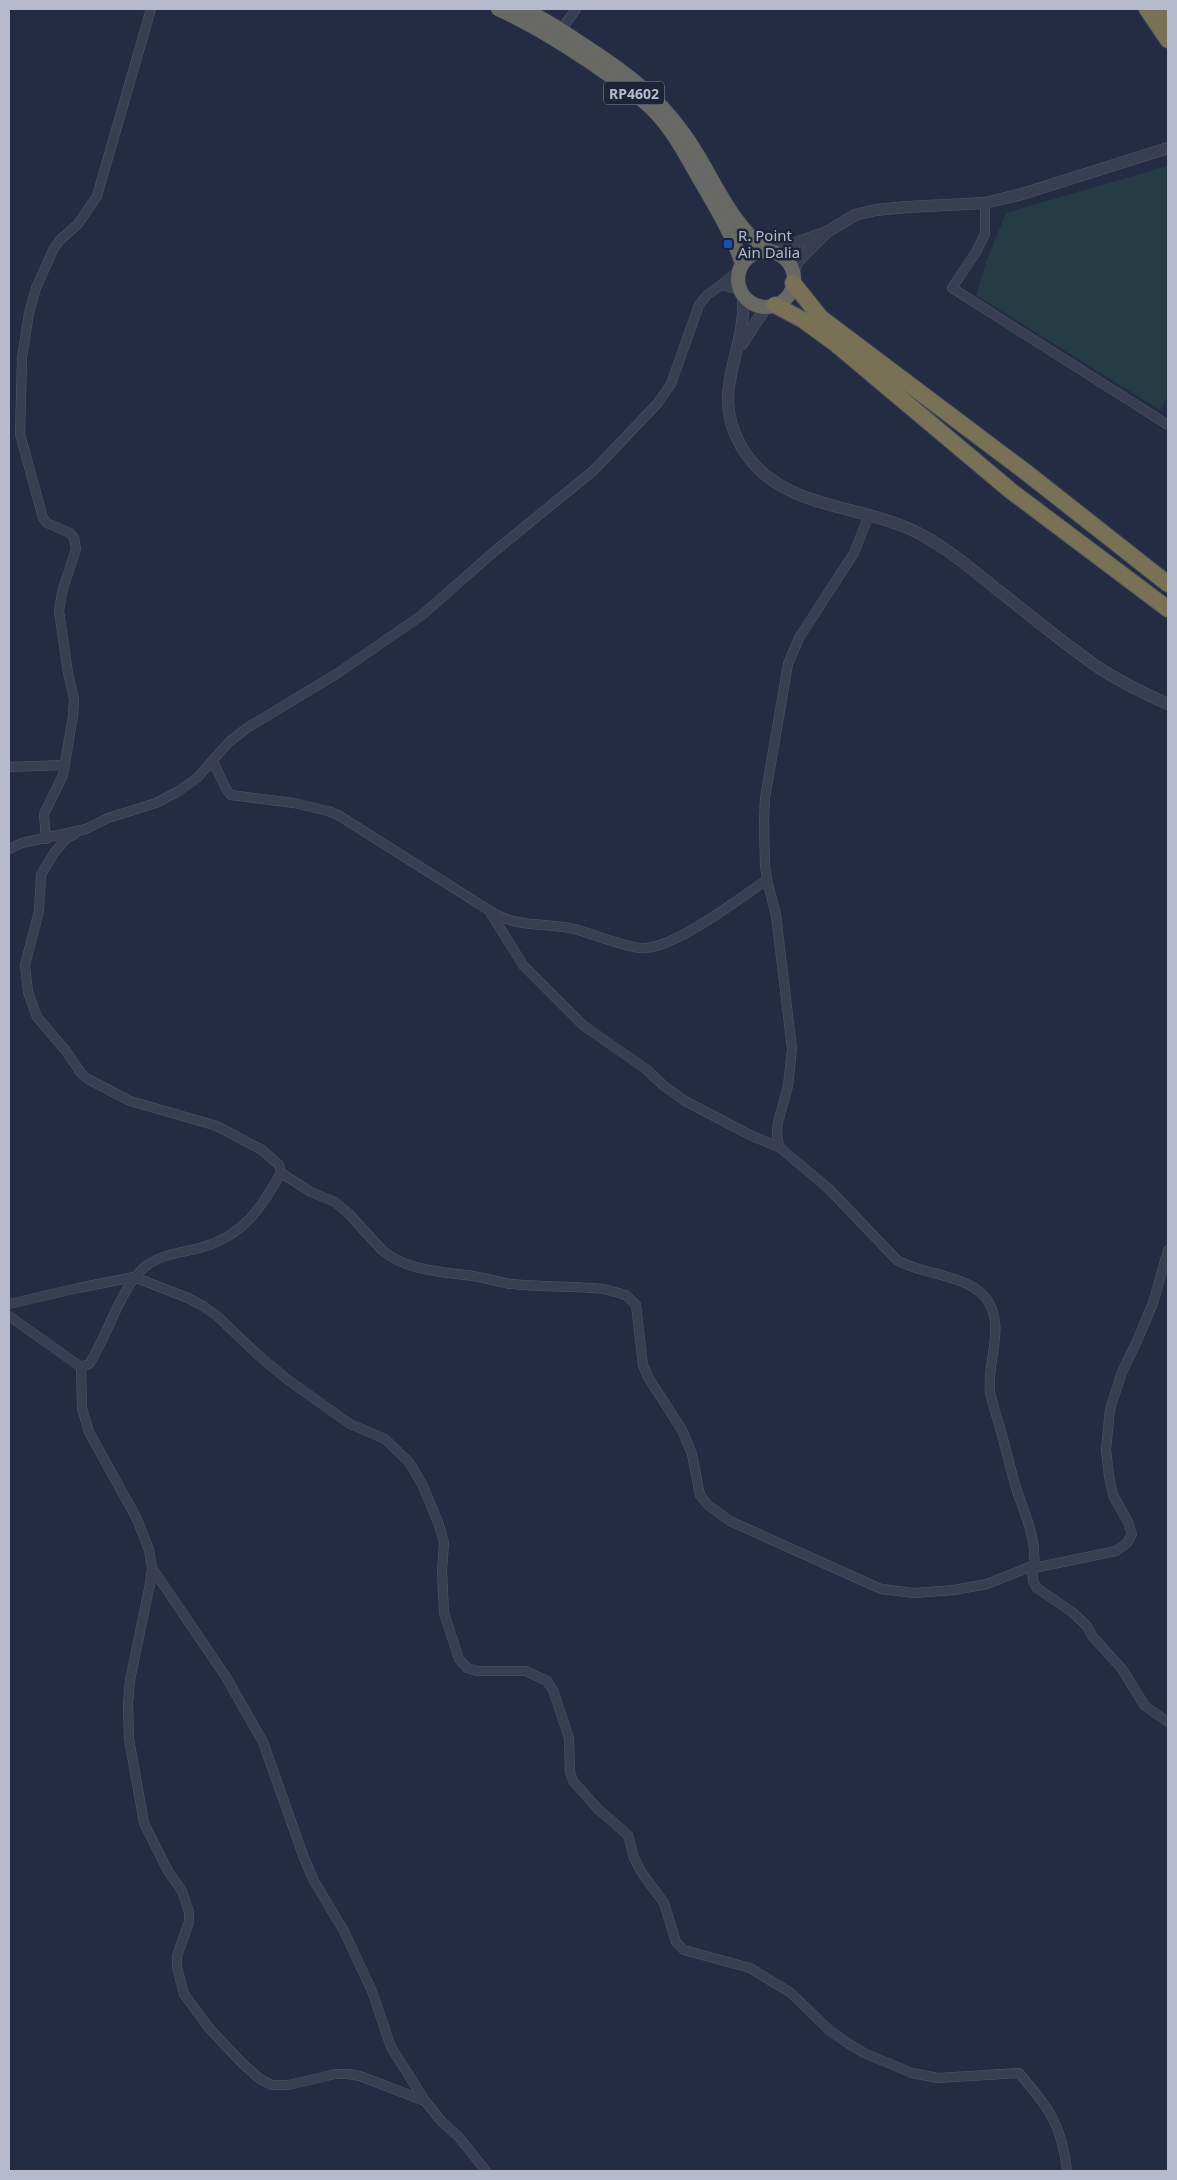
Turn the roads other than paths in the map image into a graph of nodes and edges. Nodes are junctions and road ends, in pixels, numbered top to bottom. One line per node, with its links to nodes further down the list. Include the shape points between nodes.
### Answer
1 (151, 9): 26 (street, via 97,196 85,215 54,248 34,294 22,350 19,418 24,453 42,518 70,533 76,549 60,603 74,699)
2 (498, 9): 14 (highway, RP4602, via 521,19 577,54 653,110 672,132 731,234)
3 (523, 9): 8 (highway, RP4602)
4 (576, 9): 8 (street)
5 (1147, 9): 9 (highway)
6 (1163, 9): 7 (highway)
7 (1168, 16)
8 (562, 30): 13 (highway, RP4602, via 648,92 670,115 744,228)
9 (1168, 40)
10 (1168, 148): 11 (street)
11 (985, 203): 12 (street, via 876,210 855,215); 20 (street, via 985,234 952,288)
12 (827, 232): 13 (street); 15 (street, via 798,261)
13 (771, 251): 14 (highway, via 758,251); 15 (highway, RP4602, via 787,260)
14 (740, 267): 16 (street); 17 (highway, RP4602)
15 (793, 277): 18 (highway, RP4602, via 790,293); 22 (highway, via 821,318)
16 (721, 285): 17 (street); 25 (street, via 699,305 664,397 593,471 422,615 346,668 247,728)
17 (741, 292): 18 (highway, via 757,306); 19 (street, RP4602, via 744,316)
18 (771, 306): 19 (street, RP4602, via 753,325); 23 (highway, via 803,320 836,344 1011,490)
19 (737, 354): 21 (street, RP4602, via 728,386 729,415 737,439 749,459 768,478 787,490)
20 (1168, 425)
21 (869, 515): 24 (street, RP4602, via 908,528 938,544 1096,666); 31 (street, via 854,553 799,638 788,664 765,798)
22 (1168, 584)
23 (1168, 609)
24 (1168, 704)
25 (213, 762): 28 (street, via 177,792); 32 (street, via 226,790 232,795 294,803 338,815)
26 (63, 765): 27 (street); 29 (street, via 60,782 44,814)
27 (9, 767)
28 (86, 829): 29 (street); 34 (street, via 67,838 41,875 39,911 26,965 28,992 37,1017 88,1079 130,1101 217,1126 262,1150)
29 (46, 839): 30 (street)
30 (9, 849)
31 (767, 880): 32 (street, via 694,928 651,948 629,946 571,929 514,922); 33 (street, via 776,914 792,1049 788,1086 778,1122)
32 (489, 910): 33 (street, via 523,964 584,1026 685,1101)
33 (779, 1147): 41 (street, via 828,1188 897,1260 969,1285 989,1304 995,1338 991,1398 1035,1545)
34 (282, 1173): 36 (street, via 240,1230 204,1247 166,1255); 41 (street, via 311,1192 335,1202 387,1255 404,1262 440,1273 509,1284 604,1289 630,1298 638,1308 643,1366 652,1386 682,1430 692,1454 700,1495 730,1521 881,1589 914,1593 954,1590 987,1584 1027,1567)
35 (1168, 1250): 41 (street, via 1153,1303 1114,1392 1108,1420 1106,1450 1109,1476 1113,1495 1131,1528 1130,1538 1116,1551)
36 (134, 1277): 37 (street); 39 (street, via 93,1358); 45 (street, via 203,1306 288,1380 350,1424 384,1439 409,1462 423,1486 444,1543 444,1613 459,1659 467,1668 526,1671 547,1681 569,1738 573,1781 628,1835 638,1865 666,1908 670,1928 679,1947 750,1968 791,1993 846,2042 864,2053 912,2072 938,2078 1019,2073 1052,2116 1064,2143)
37 (9, 1304)
38 (9, 1316): 39 (street)
39 (81, 1367): 40 (street, via 82,1408 89,1432 137,1519)
40 (152, 1568): 43 (street, via 221,1669 263,1742 314,1881 344,1930 372,1991 391,2047); 43 (street, via 130,1680 129,1739 144,1823 182,1891 189,1912 189,1922 177,1956 184,1994 209,2028 260,2079 272,2085 348,2074)
41 (1034, 1568): 42 (street, via 1033,1581 1038,1588 1086,1625 1122,1669 1144,1706)
42 (1168, 1722)
43 (426, 2102): 44 (street)
44 (486, 2171)
45 (1067, 2171)

